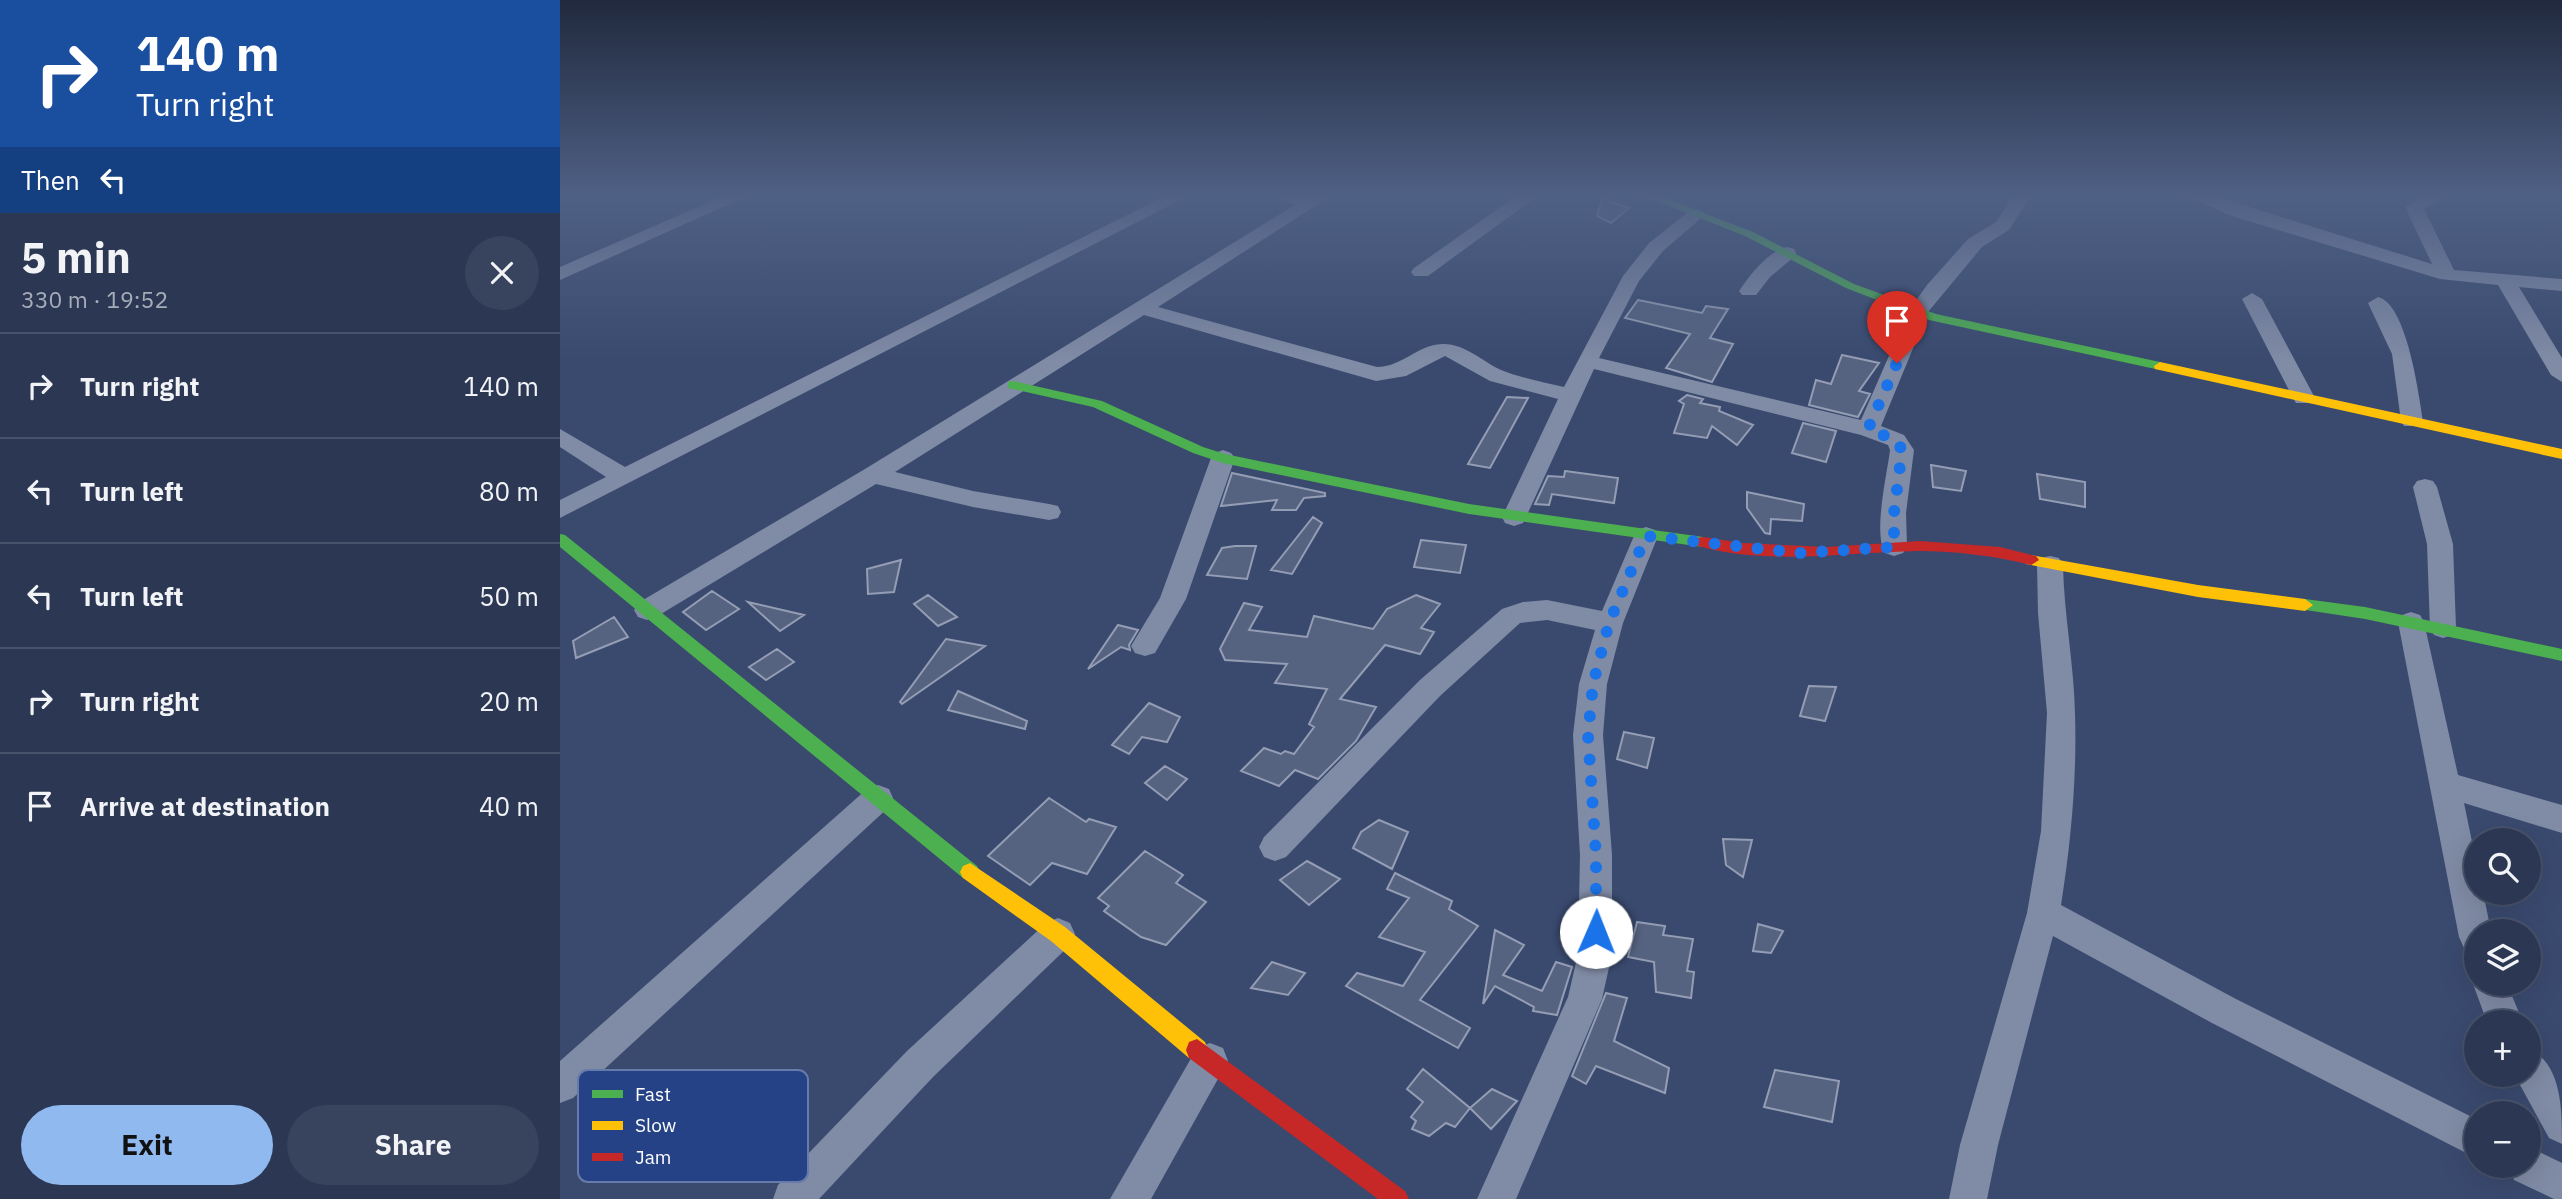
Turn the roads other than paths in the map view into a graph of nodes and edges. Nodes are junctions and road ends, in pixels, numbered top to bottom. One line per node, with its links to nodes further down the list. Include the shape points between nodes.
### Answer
1 (615, 250): 12 (street)
2 (1072, 250): 32 (street)
3 (1234, 250): 19 (street)
4 (1452, 250): 11 (street)
5 (1653, 250): 21 (street, via 1641,262)
6 (1781, 250): 10 (street)
7 (1969, 250): 20 (street)
8 (2364, 250): 13 (street)
9 (2435, 250): 13 (street)
10 (1787, 253): 16 (street); 20 (street, via 1850,286)
11 (1421, 272)
12 (560, 274)
13 (2447, 275): 14 (street)
14 (2505, 281): 15 (street); 22 (street)
15 (2562, 285)
16 (1749, 291)
17 (2252, 299): 25 (street)
18 (2378, 303): 26 (street, via 2403,354)
19 (1140, 308): 23 (street); 24 (street, via 1376,374 1392,376 1437,351 1450,351 1496,375)
20 (1918, 312): 25 (street); 27 (street)
21 (1587, 361): 24 (street); 27 (street)
22 (2562, 375)
23 (1013, 385): 30 (street, via 1097,404); 31 (street)
24 (1572, 396): 36 (street)
25 (2305, 398): 26 (street)
26 (2412, 421): 29 (street)
27 (1868, 429): 39 (street, via 1896,440 1902,450)
28 (560, 436): 32 (street)
29 (2562, 454)
30 (1223, 458): 36 (street); 45 (street, via 1173,599)
31 (873, 475): 35 (street); 41 (street)
32 (622, 477): 34 (street)
33 (2425, 487): 44 (street, via 2440,544)
34 (560, 510)
35 (1049, 512)
36 (1514, 517): 37 (street)
37 (1646, 536): 39 (street, via 1799,553); 43 (street)
38 (560, 539): 41 (street)
39 (1894, 547): 40 (street, via 1958,547)
40 (2050, 565): 42 (street); 51 (street, via 2061,774)
41 (647, 610): 48 (street)
42 (2411, 622): 44 (street); 47 (street)
43 (1609, 623): 50 (street, via 1545,609 1525,609 1511,616 1430,688); 64 (street, via 1593,684 1588,735 1596,855 1595,954 1585,999)
44 (2444, 628): 46 (street)
45 (1145, 646)
46 (2562, 655)
47 (2446, 785): 49 (street); 52 (street)
48 (878, 798): 53 (street); 55 (street)
49 (2562, 819)
50 (1275, 847)
51 (2043, 913): 58 (street); 65 (street)
52 (2472, 919)
53 (1058, 934): 54 (street); 61 (street, via 949,1035)
54 (1210, 1061): 62 (street); 63 (street)
55 (560, 1085)
56 (2540, 1087): 57 (street)
57 (2562, 1125)
58 (2464, 1133)
59 (2541, 1172): 60 (street)
60 (2562, 1183)
61 (792, 1199)
62 (1129, 1199)
63 (1397, 1199)
64 (1496, 1199)
65 (1968, 1199)

